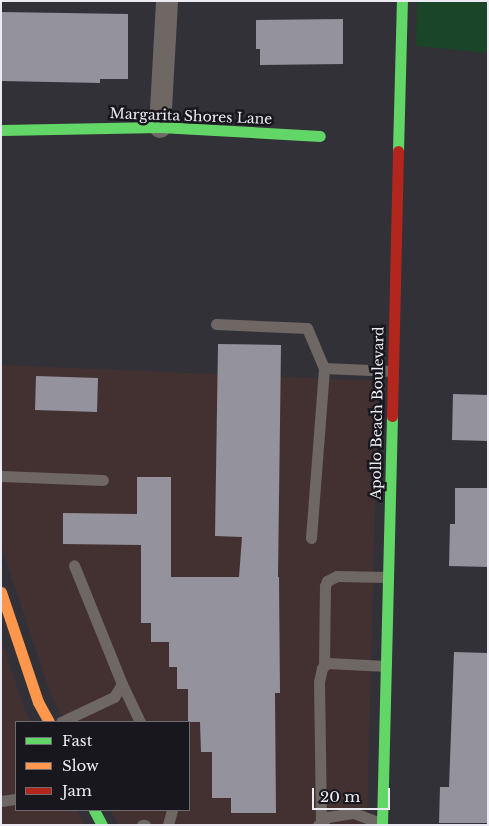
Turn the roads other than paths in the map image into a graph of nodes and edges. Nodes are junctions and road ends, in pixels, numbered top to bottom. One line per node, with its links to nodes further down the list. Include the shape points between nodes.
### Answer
1 (167, 1): 3 (street)
2 (402, 1): 8 (main road, Apollo Beach Boulevard)
3 (160, 127): 4 (main road, Margarita Shores Lane); 5 (main road, Margarita Shores Lane)
4 (1, 130)
5 (320, 136)
6 (216, 324): 7 (lane, via 307,328)
7 (324, 368): 8 (lane); 11 (lane)
8 (393, 371): 13 (main road, Apollo Beach Boulevard)
9 (1, 476): 10 (lane)
10 (103, 480)
11 (311, 538)
12 (74, 565): 17 (lane)
13 (388, 577): 15 (lane, via 337,576 327,581); 16 (main road, Apollo Beach Boulevard)
14 (1, 592): 18 (main road, via 38,702)
15 (324, 665): 16 (lane); 25 (lane, via 319,673)
16 (386, 666): 26 (main road, Apollo Beach Boulevard)
17 (122, 684): 19 (lane, via 114,697); 20 (lane)
18 (48, 721)
19 (63, 721)
20 (140, 721)
21 (15, 799): 22 (lane)
22 (1, 801)
23 (95, 811): 27 (main road)
24 (172, 811): 28 (lane)
25 (319, 824): 26 (lane, via 335,815 354,813)
26 (382, 824)
27 (102, 825)
28 (168, 825)

